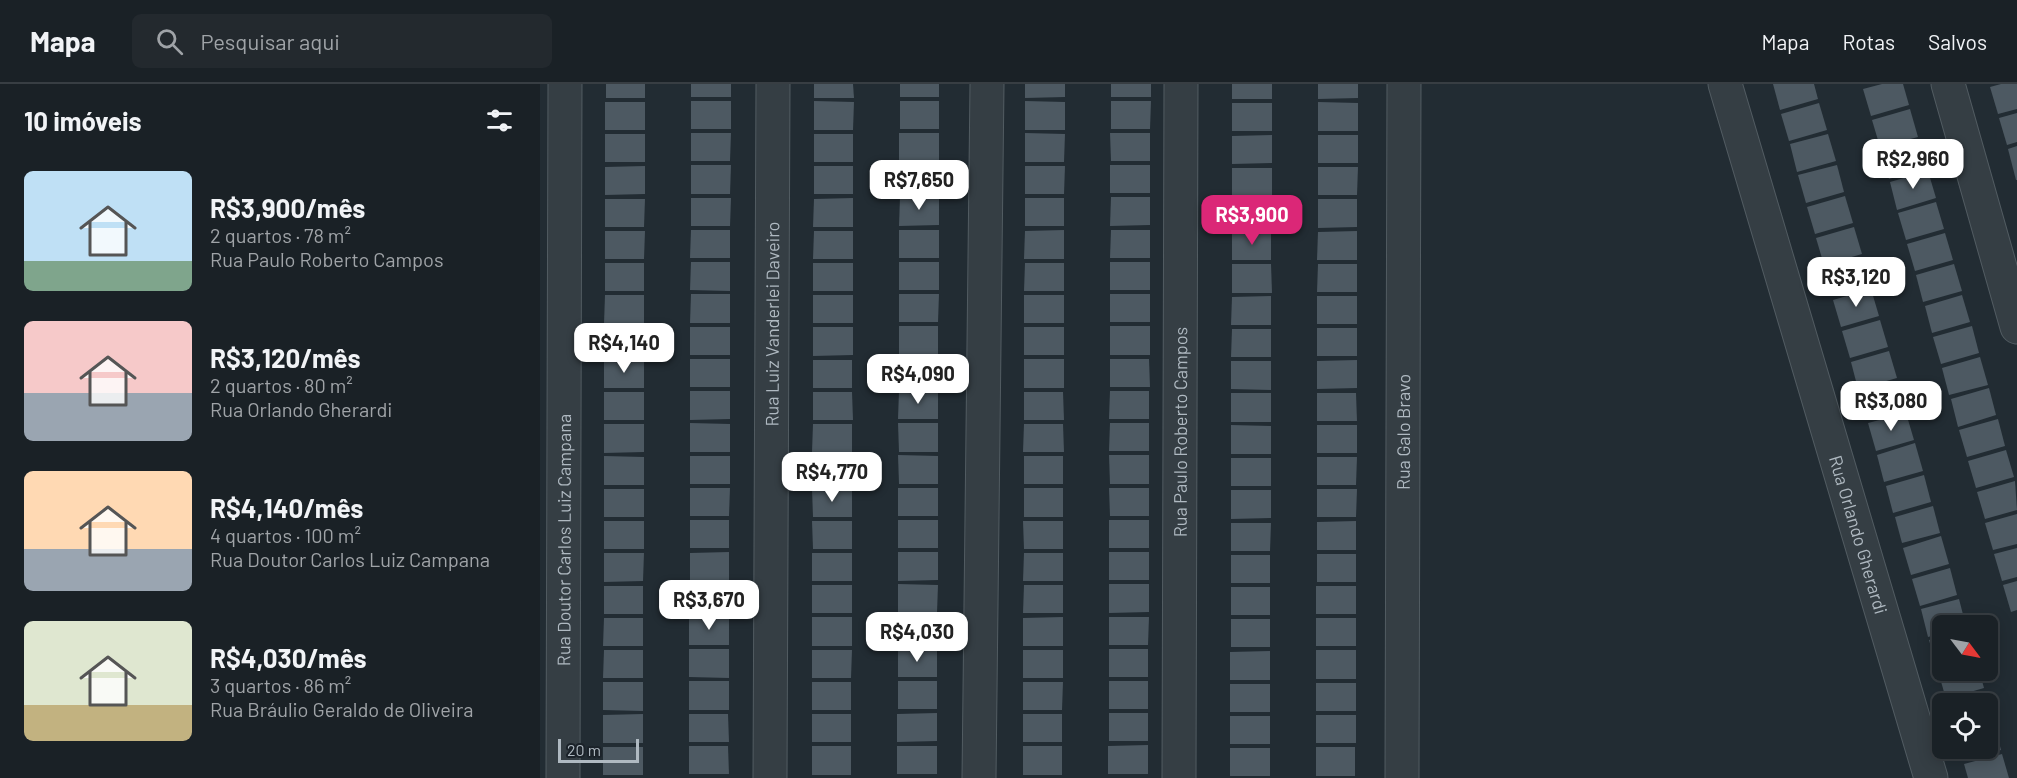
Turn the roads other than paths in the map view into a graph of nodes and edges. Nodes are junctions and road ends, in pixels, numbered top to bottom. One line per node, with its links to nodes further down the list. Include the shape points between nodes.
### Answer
1 (565, 84): 9 (street, Rua Doutor Carlos Luiz Campana)
2 (773, 84): 10 (street, Rua Luiz Vanderlei Daveiro)
3 (987, 84): 11 (street)
4 (1181, 84): 12 (street, Rua Paulo Roberto Campos)
5 (1404, 84): 13 (street, Rua Galo Bravo)
6 (1725, 84): 14 (street, Rua Orlando Gherardi)
7 (1948, 84): 8 (street)
8 (2017, 327)
9 (563, 778)
10 (770, 778)
11 (979, 778)
12 (1179, 778)
13 (1402, 778)
14 (1931, 778)

